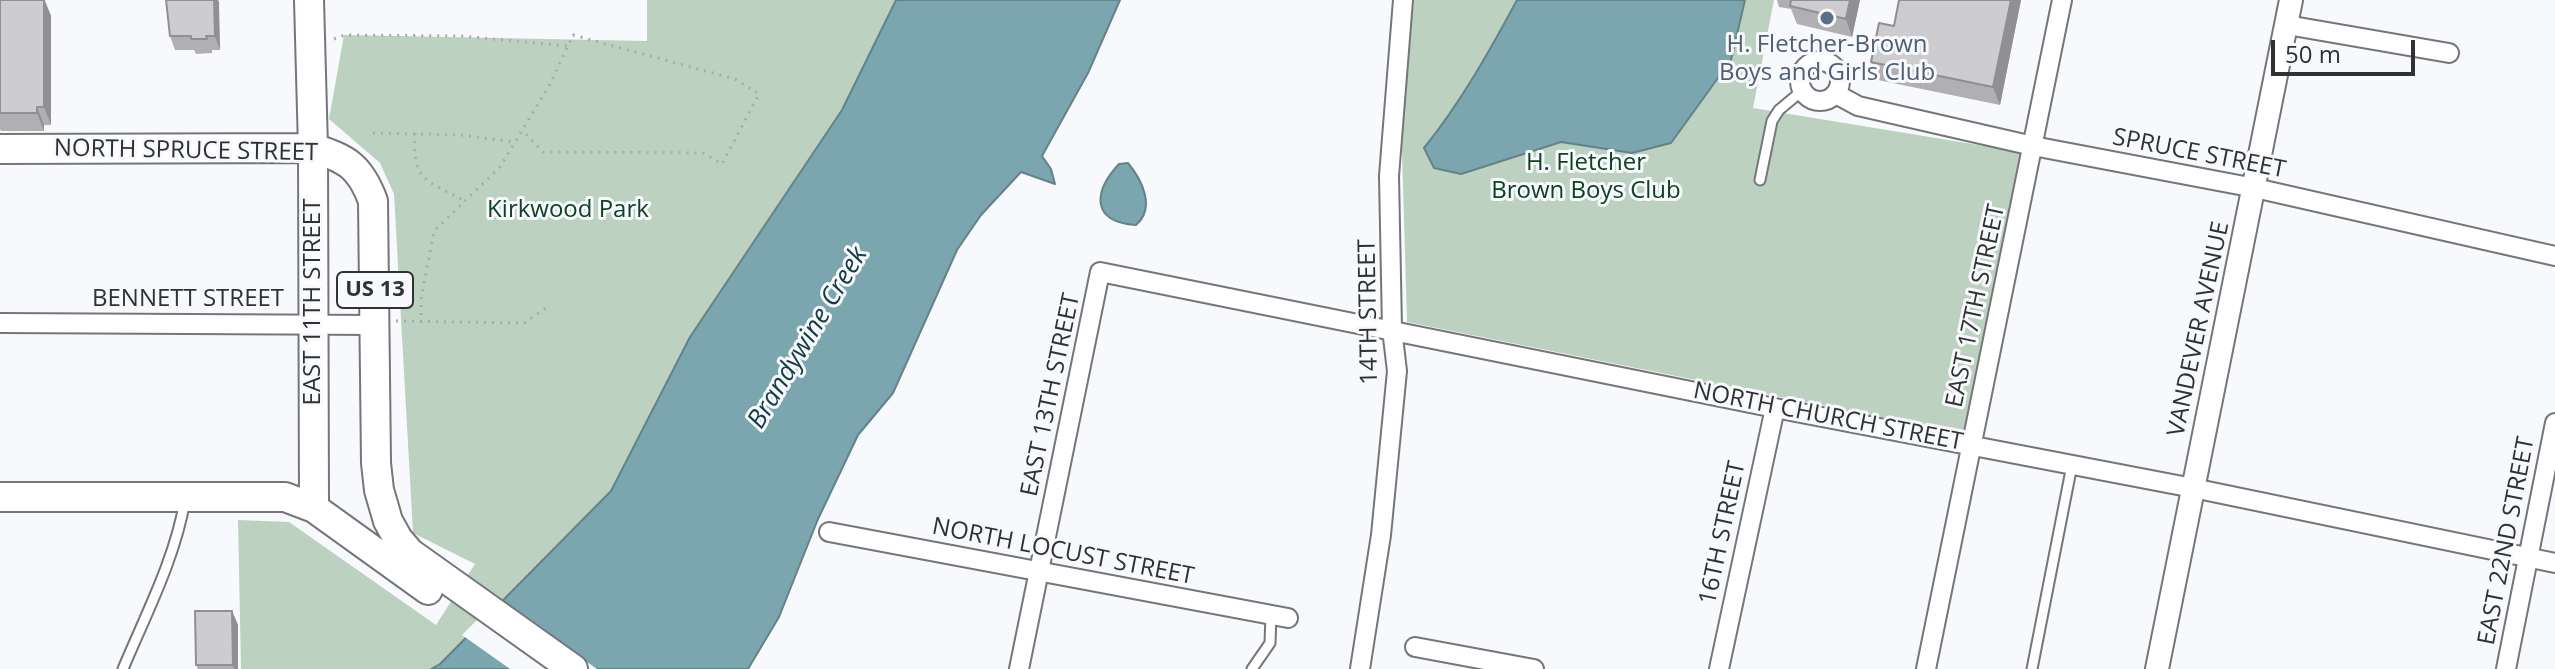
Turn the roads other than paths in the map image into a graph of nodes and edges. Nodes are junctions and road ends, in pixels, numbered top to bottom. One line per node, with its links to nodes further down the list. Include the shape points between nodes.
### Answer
1 (309, 0): 10 (main road, EAST 11TH STREET)
2 (1403, 0): 19 (street, 14TH STREET, via 1389,176)
3 (2062, 0): 9 (street, EAST 17TH STREET)
4 (2291, 0): 5 (street, VANDEVER AVENUE)
5 (2287, 25): 6 (street); 13 (street, VANDEVER AVENUE)
6 (2449, 53)
7 (1803, 90): 8 (street, SPRUCE STREET, via 1819,102); 8 (street, via 1803,71 1824,61 1840,77); 12 (lane, via 1772,121)
8 (1836, 94): 9 (street, SPRUCE STREET, via 1858,106)
9 (2033, 146): 13 (street, SPRUCE STREET); 22 (street, EAST 17TH STREET)
10 (313, 148): 11 (main road, NORTH SPRUCE STREET / US 13); 17 (main road, EAST 11TH STREET); 18 (main road, NORTH SPRUCE STREET / US 13, via 348,162 361,174 373,201)
11 (0, 149)
12 (1760, 180)
13 (2255, 188): 14 (street, SPRUCE STREET); 25 (street, VANDEVER AVENUE)
14 (2555, 256)
15 (1100, 272): 19 (street, NORTH CHURCH STREET); 32 (street, EAST 13TH STREET)
16 (0, 323): 17 (street, BENNETT STREET)
17 (313, 323): 18 (street, BENNETT STREET); 28 (main road, EAST 11TH STREET)
18 (386, 323): 33 (main road, NORTH SPRUCE STREET / US 13, via 376,463 382,500 398,539)
19 (1392, 329): 20 (street, NORTH CHURCH STREET); 41 (street, 14TH STREET, via 1397,371 1381,535)
20 (1775, 408): 22 (street, NORTH CHURCH STREET); 43 (street, 16TH STREET)
21 (2555, 423): 24 (street, EAST 22ND STREET)
22 (1972, 446): 23 (street, NORTH CHURCH STREET); 44 (street, EAST 17TH STREET)
23 (2072, 465): 25 (street, NORTH CHURCH STREET); 45 (lane)
24 (2550, 478): 30 (street, EAST 22ND STREET)
25 (2193, 488): 30 (street, NORTH CHURCH STREET); 46 (street, VANDEVER AVENUE)
26 (186, 496): 27 (main road, US 13); 28 (main road, US 13, via 285,497); 36 (lane, via 168,561)
27 (0, 497)
28 (314, 508): 33 (main road, US 13)
29 (829, 532): 32 (street, NORTH LOCUST STREET)
30 (2530, 558): 31 (street, NORTH CHURCH STREET); 47 (street, EAST 22ND STREET)
31 (2555, 563)
32 (1039, 572): 34 (street, NORTH LOCUST STREET); 39 (street, EAST 13TH STREET)
33 (458, 600): 37 (main road, US 13); 38 (main road, US 13)
34 (1279, 616): 40 (lane, via 1270,643)
35 (1415, 647): 42 (street)
36 (123, 669)
37 (539, 669)
38 (573, 669)
39 (1019, 669)
40 (1252, 669)
41 (1360, 669)
42 (1534, 669)
43 (1719, 669)
44 (1926, 669)
45 (2032, 669)
46 (2157, 669)
47 (2506, 669)

